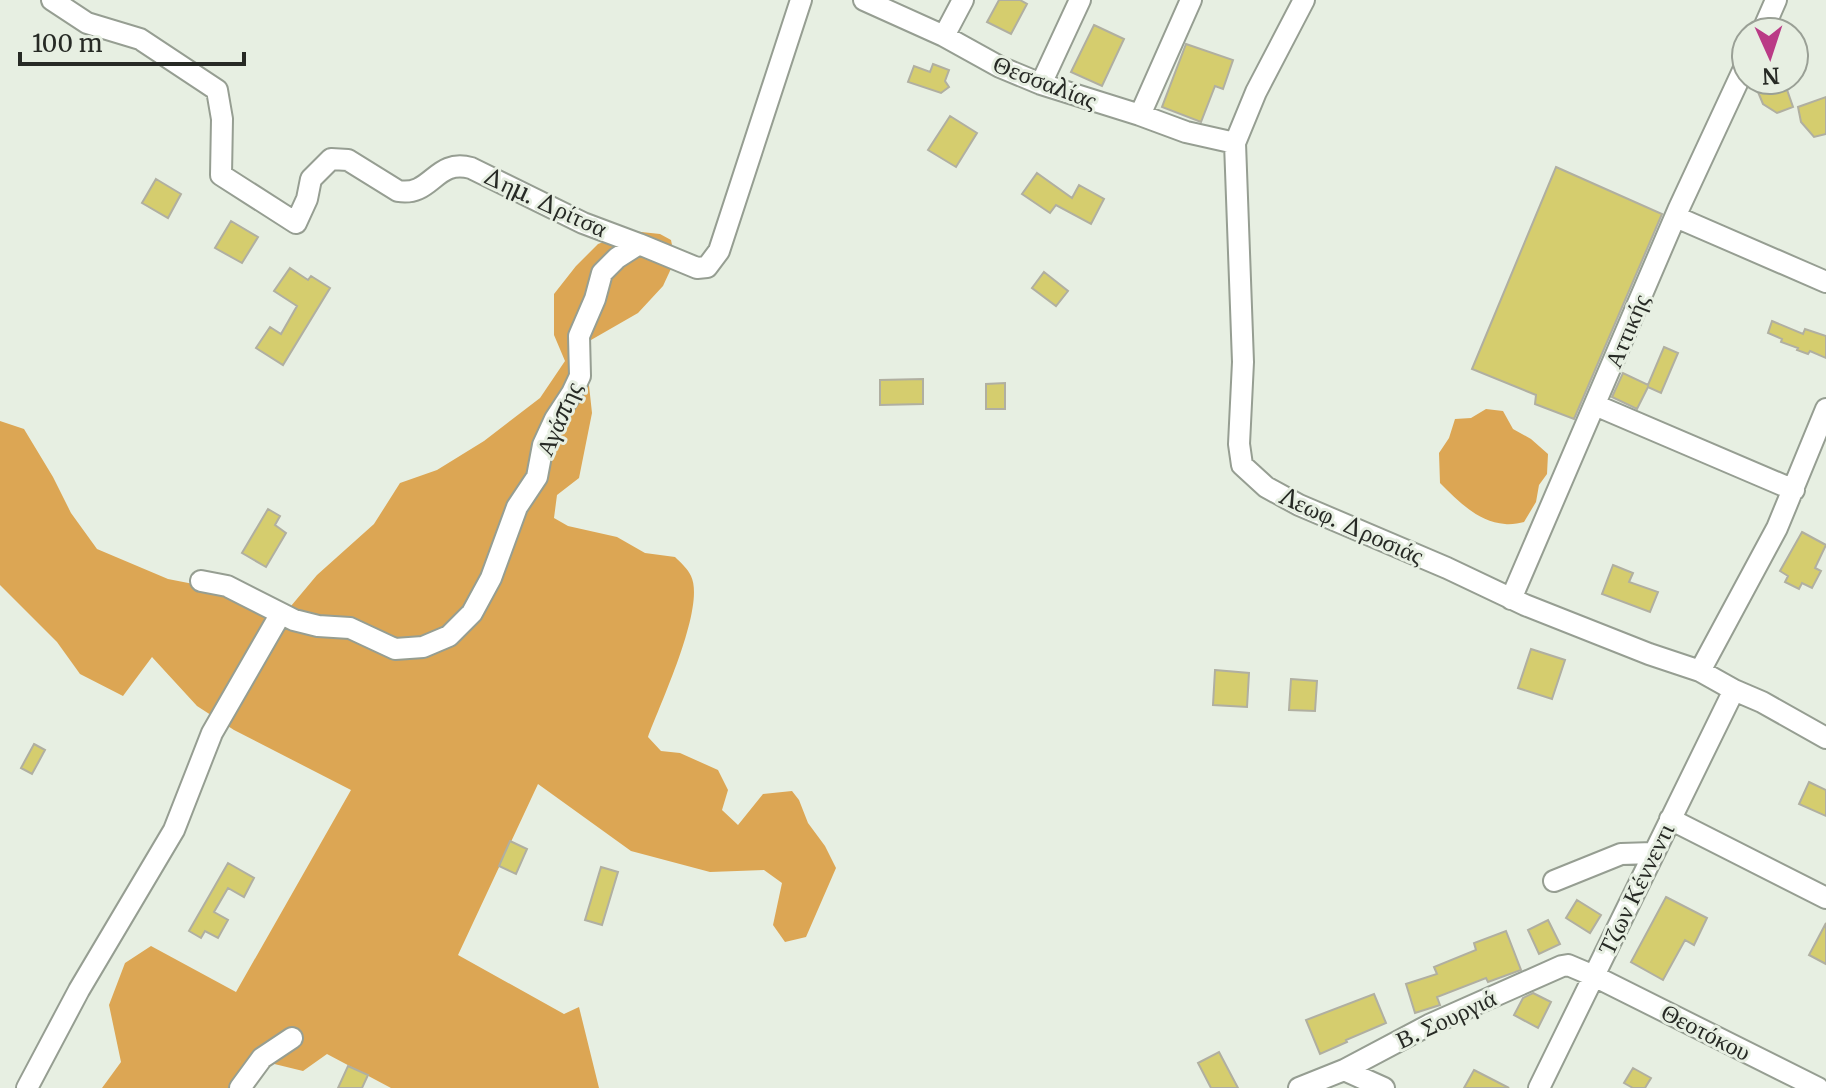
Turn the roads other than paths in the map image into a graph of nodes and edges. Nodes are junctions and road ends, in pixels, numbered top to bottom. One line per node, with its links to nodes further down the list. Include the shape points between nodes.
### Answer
1 (52, 0): 14 (street, Δημ. Δρίτσα, via 87,23 140,39 217,90 221,175 296,223 311,179 331,159 348,160 405,192 422,187 448,167 462,165)
2 (801, 0): 14 (street, via 714,261 697,268)
3 (864, 0): 8 (street, Θεσσαλίας)
4 (963, 0): 8 (street)
5 (1080, 0): 9 (street)
6 (1191, 0): 11 (street)
7 (1304, 0): 12 (street, Λεωφ. Δροσιάς)
8 (944, 36): 9 (street, Θεσσαλίας)
9 (1041, 84): 11 (street, Θεσσαλίας)
10 (1731, 96): 13 (street, Αττικής)
11 (1140, 115): 12 (street, Θεσσαλίας)
12 (1235, 143): 20 (street, Λεωφ. Δροσιάς, via 1242,465 1266,487 1299,505)
13 (1676, 217): 15 (street); 16 (street, Αττικής)
14 (639, 244): 21 (street, Αγάπης, via 602,273 579,336 580,376 543,445 537,477 517,507 472,613 449,636 423,647 395,649 350,628)
15 (1826, 282)
16 (1595, 405): 18 (street); 20 (street, Αττικής)
17 (1826, 409): 18 (street)
18 (1794, 490): 22 (street)
19 (201, 581): 21 (street, Αγάπης, via 227,586)
20 (1511, 599): 22 (street, Λεωφ. Δροσιάς)
21 (280, 615): 32 (street, via 212,733 174,830)
22 (1700, 671): 23 (street, Λεωφ. Δροσιάς)
23 (1734, 690): 24 (street, Λεωφ. Δροσιάς); 25 (street, Τζων Κέννεντι)
24 (1826, 738)
25 (1670, 819): 26 (street, Τζων Κέννεντι); 28 (street)
26 (1653, 853): 27 (street, via 1621,854); 29 (street, Τζων Κέννεντι)
27 (1554, 881)
28 (1826, 898)
29 (1594, 976): 31 (street, Β. Σουργιά, via 1562,966 1429,1025); 36 (street, Τζων Κέννεντι); 37 (street, Θεοτόκου)
30 (292, 1038): 33 (street, via 262,1058)
31 (1344, 1070): 34 (street, Β. Σουργιά); 35 (street)
32 (27, 1088)
33 (240, 1088)
34 (1299, 1088)
35 (1384, 1088)
36 (1539, 1088)
37 (1818, 1088)

